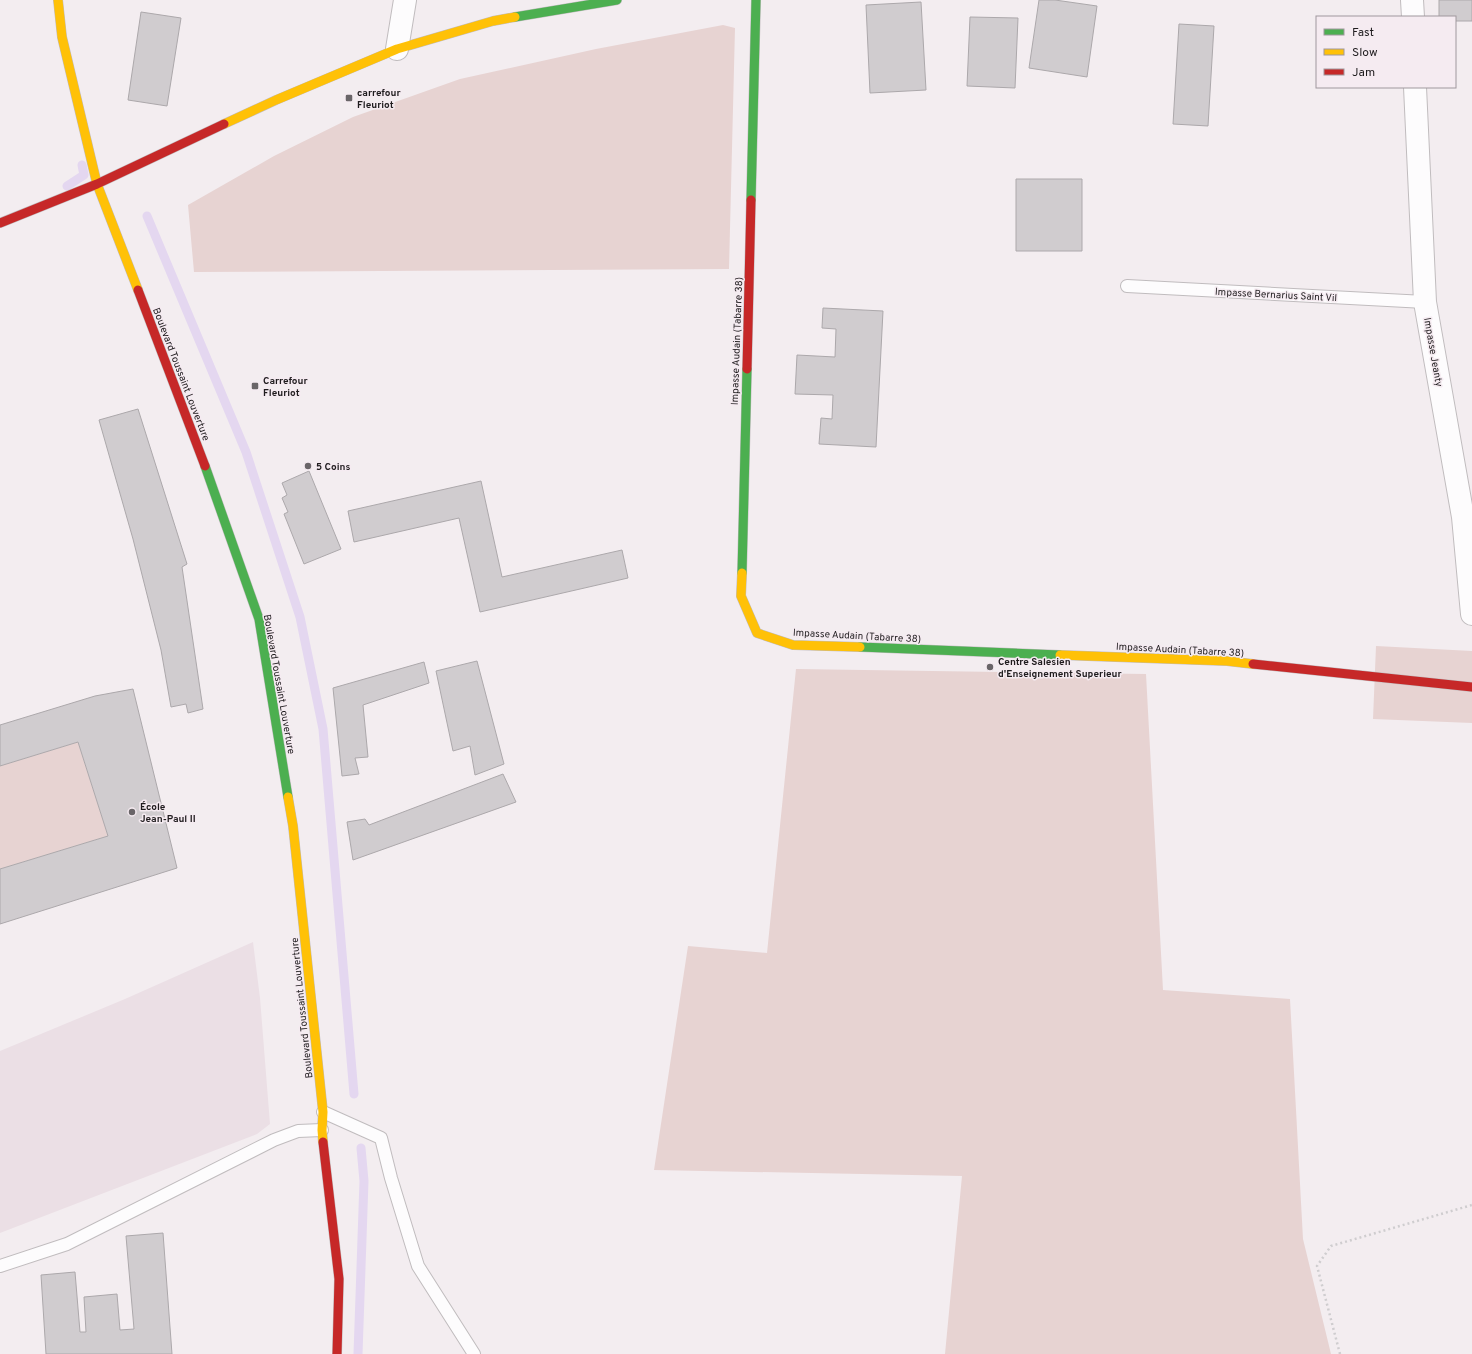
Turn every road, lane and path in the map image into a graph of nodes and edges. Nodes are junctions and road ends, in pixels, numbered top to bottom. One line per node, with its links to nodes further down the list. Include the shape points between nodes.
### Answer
1 (58, 0): 9 (main road, Boulevard Toussaint Louverture, via 62,37)
2 (405, 0): 7 (street)
3 (617, 0): 7 (main road, via 494,21)
4 (756, 0): 14 (main road, Impasse Audain (Tabarre 38), via 741,596 757,633 793,645 1227,661)
5 (1412, 0): 6 (street)
6 (1413, 16)
7 (397, 49): 9 (main road, via 276,100)
8 (1415, 88): 12 (street, Impasse Jeanty)
9 (97, 184): 10 (main road); 15 (main road, Boulevard Toussaint Louverture, via 200,452 259,619 293,826)
10 (0, 223)
11 (1127, 286): 12 (lane, Impasse Bernarius Saint Vil)
12 (1425, 302): 13 (street, Impasse Jeanty, via 1462,517)
13 (1472, 614)
14 (1472, 687)
15 (323, 1112): 16 (main road, Boulevard Toussaint Louverture); 20 (lane, via 381,1138 418,1266)
16 (322, 1130): 18 (lane, via 298,1131 274,1140 67,1244); 19 (main road, Boulevard Toussaint Louverture, via 338,1279)
17 (1472, 1205): 21 (path, via 1331,1246 1317,1266)
18 (0, 1266)
19 (336, 1354)
20 (474, 1354)
21 (1340, 1354)

